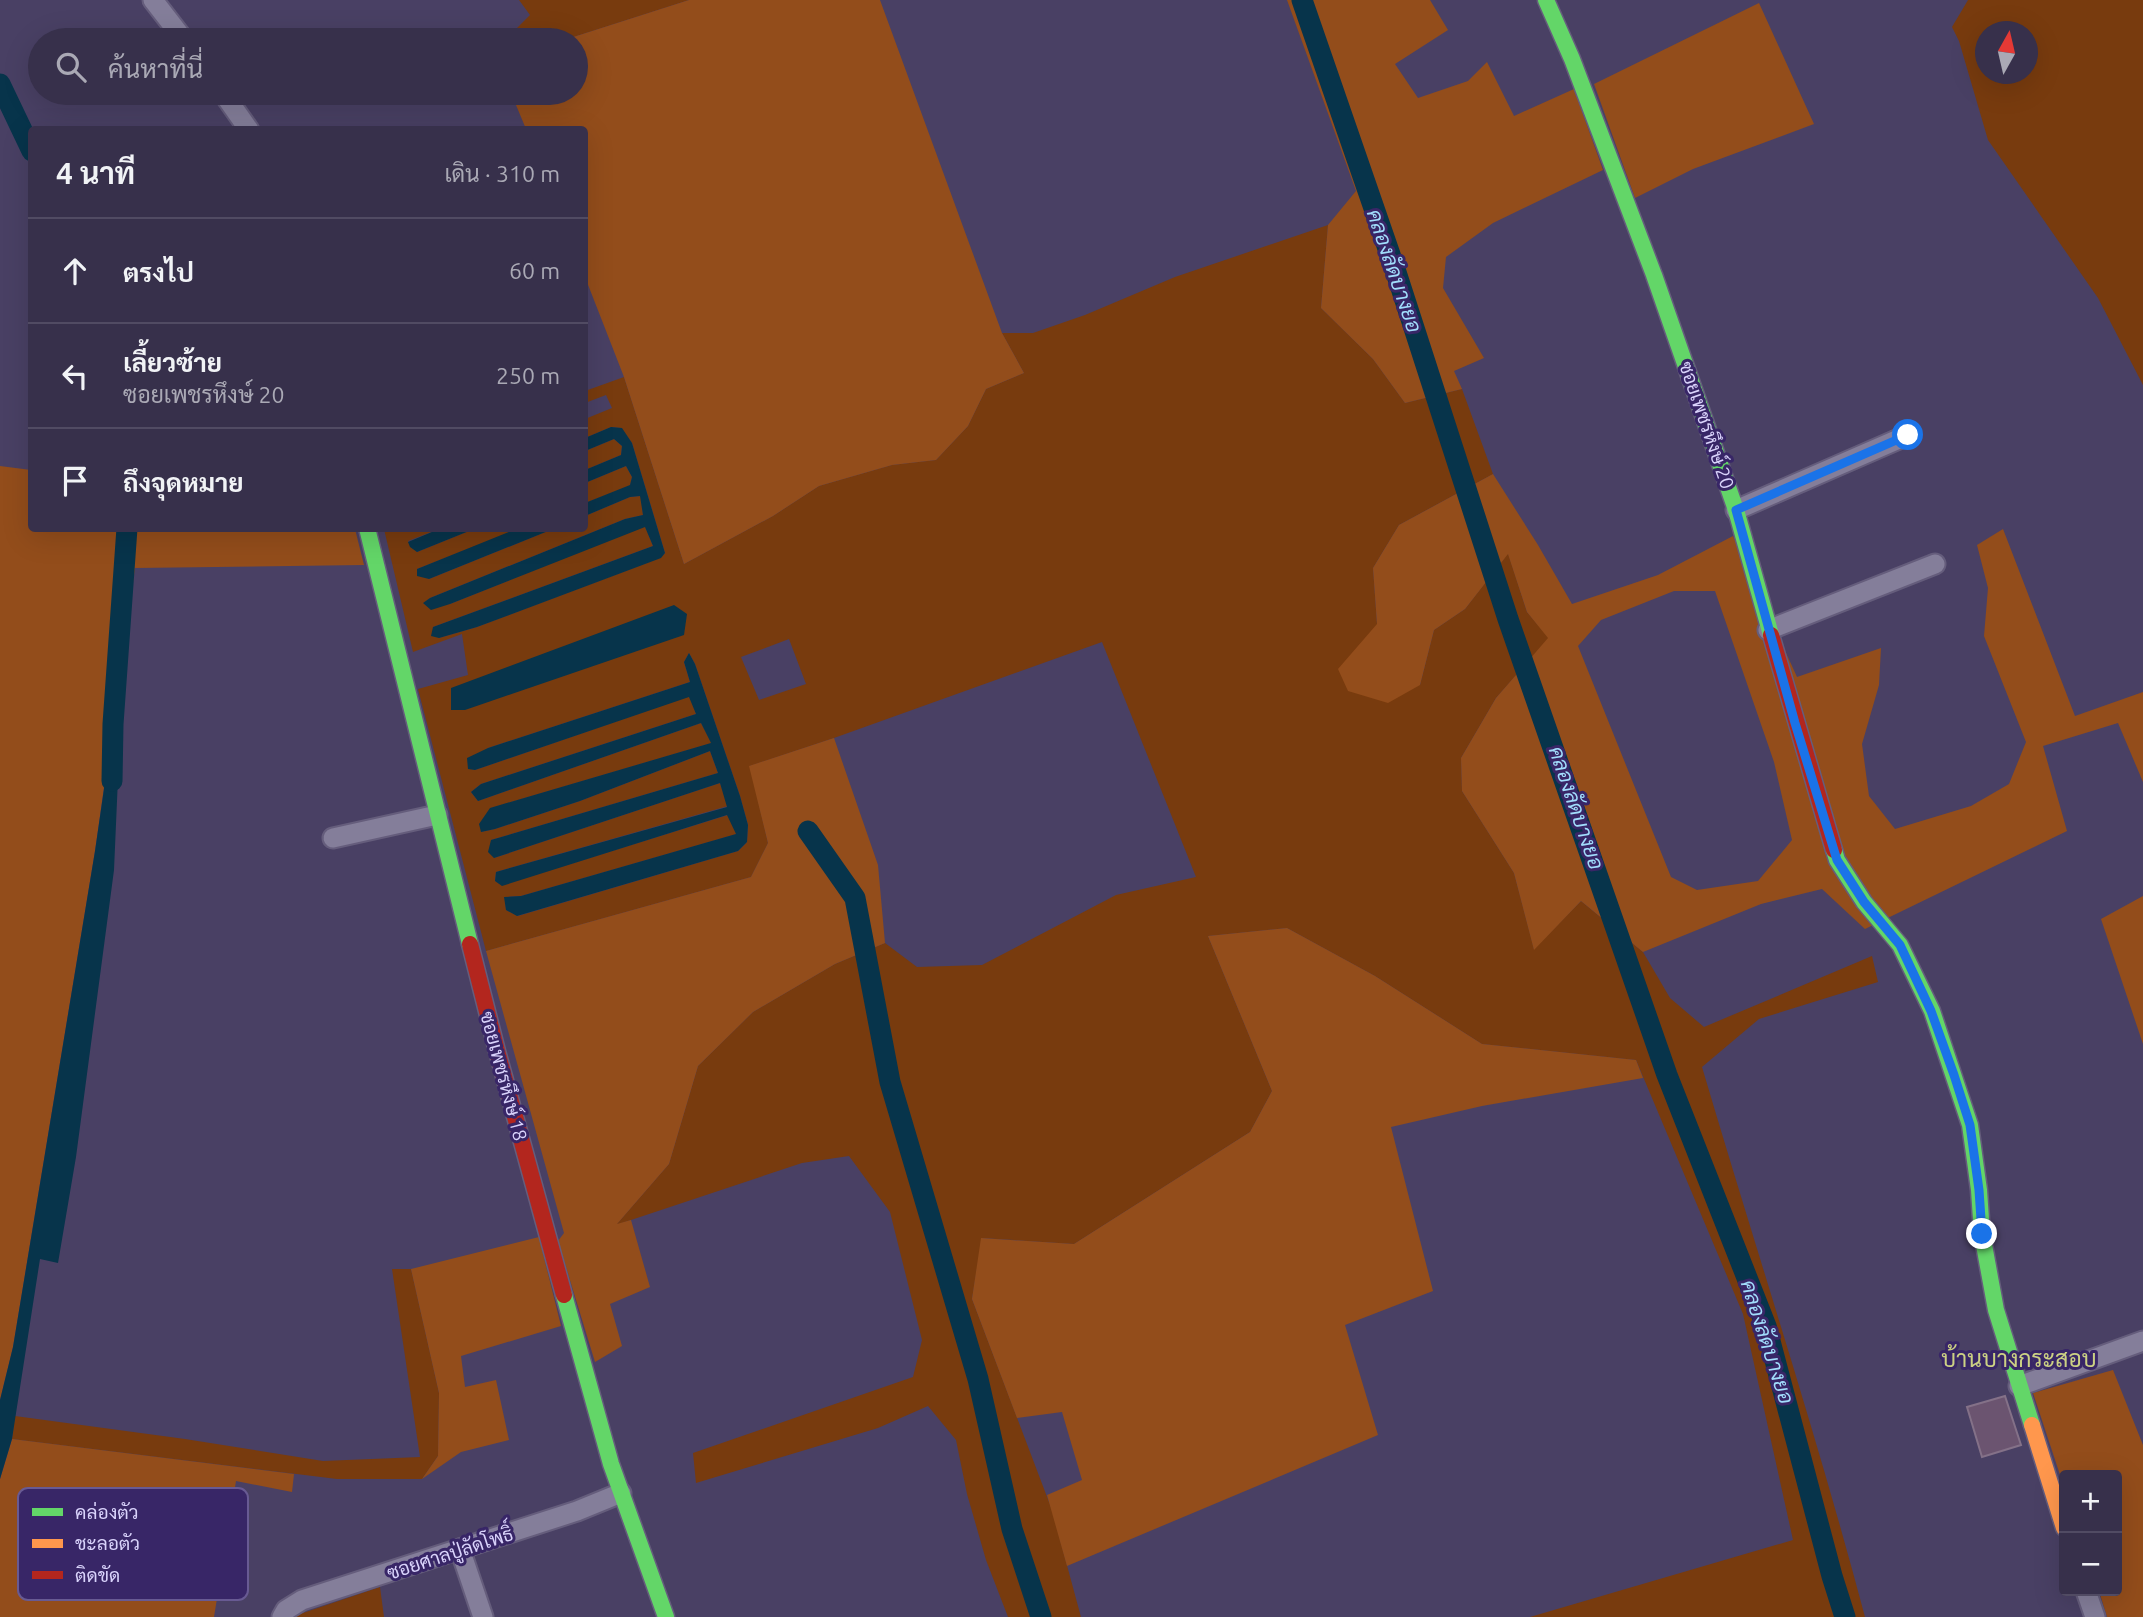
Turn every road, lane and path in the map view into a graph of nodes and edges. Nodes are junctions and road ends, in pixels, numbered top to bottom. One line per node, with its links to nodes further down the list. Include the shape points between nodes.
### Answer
1 (153, 0): 3 (street)
2 (1546, 0): 7 (street, ซอยเพชรหึงษ์ 20, via 1654,275)
3 (175, 28)
4 (231, 105): 5 (street)
5 (246, 126)
6 (1908, 435): 7 (street)
7 (1736, 510): 10 (street, ซอยเพชรหึงษ์ 20)
8 (368, 532): 11 (street, ซอยเพชรหึงษ์ 18)
9 (1936, 564): 10 (street)
10 (1768, 629): 14 (street, ซอยเพชรหึงษ์ 20, via 1837,860 1900,945 1954,1075 1970,1125 1996,1310)
11 (437, 815): 12 (street); 15 (street, ซอยเพชรหึงษ์ 18, via 497,1051)
12 (333, 838)
13 (2143, 1340): 14 (street)
14 (2020, 1386): 16 (street, ซอยเพชรหึงษ์ 20)
15 (621, 1493): 17 (street, ซอยศาลปู่ลัดโพธิ์); 21 (street, ซอยเพชรหึงษ์ 18)
16 (2059, 1512)
17 (460, 1549): 19 (street, ซอยศาลปู่ลัดโพธิ์, via 302,1600); 20 (street)
18 (2088, 1596): 22 (street)
19 (282, 1617)
20 (483, 1617)
21 (666, 1617)
22 (2095, 1617)

